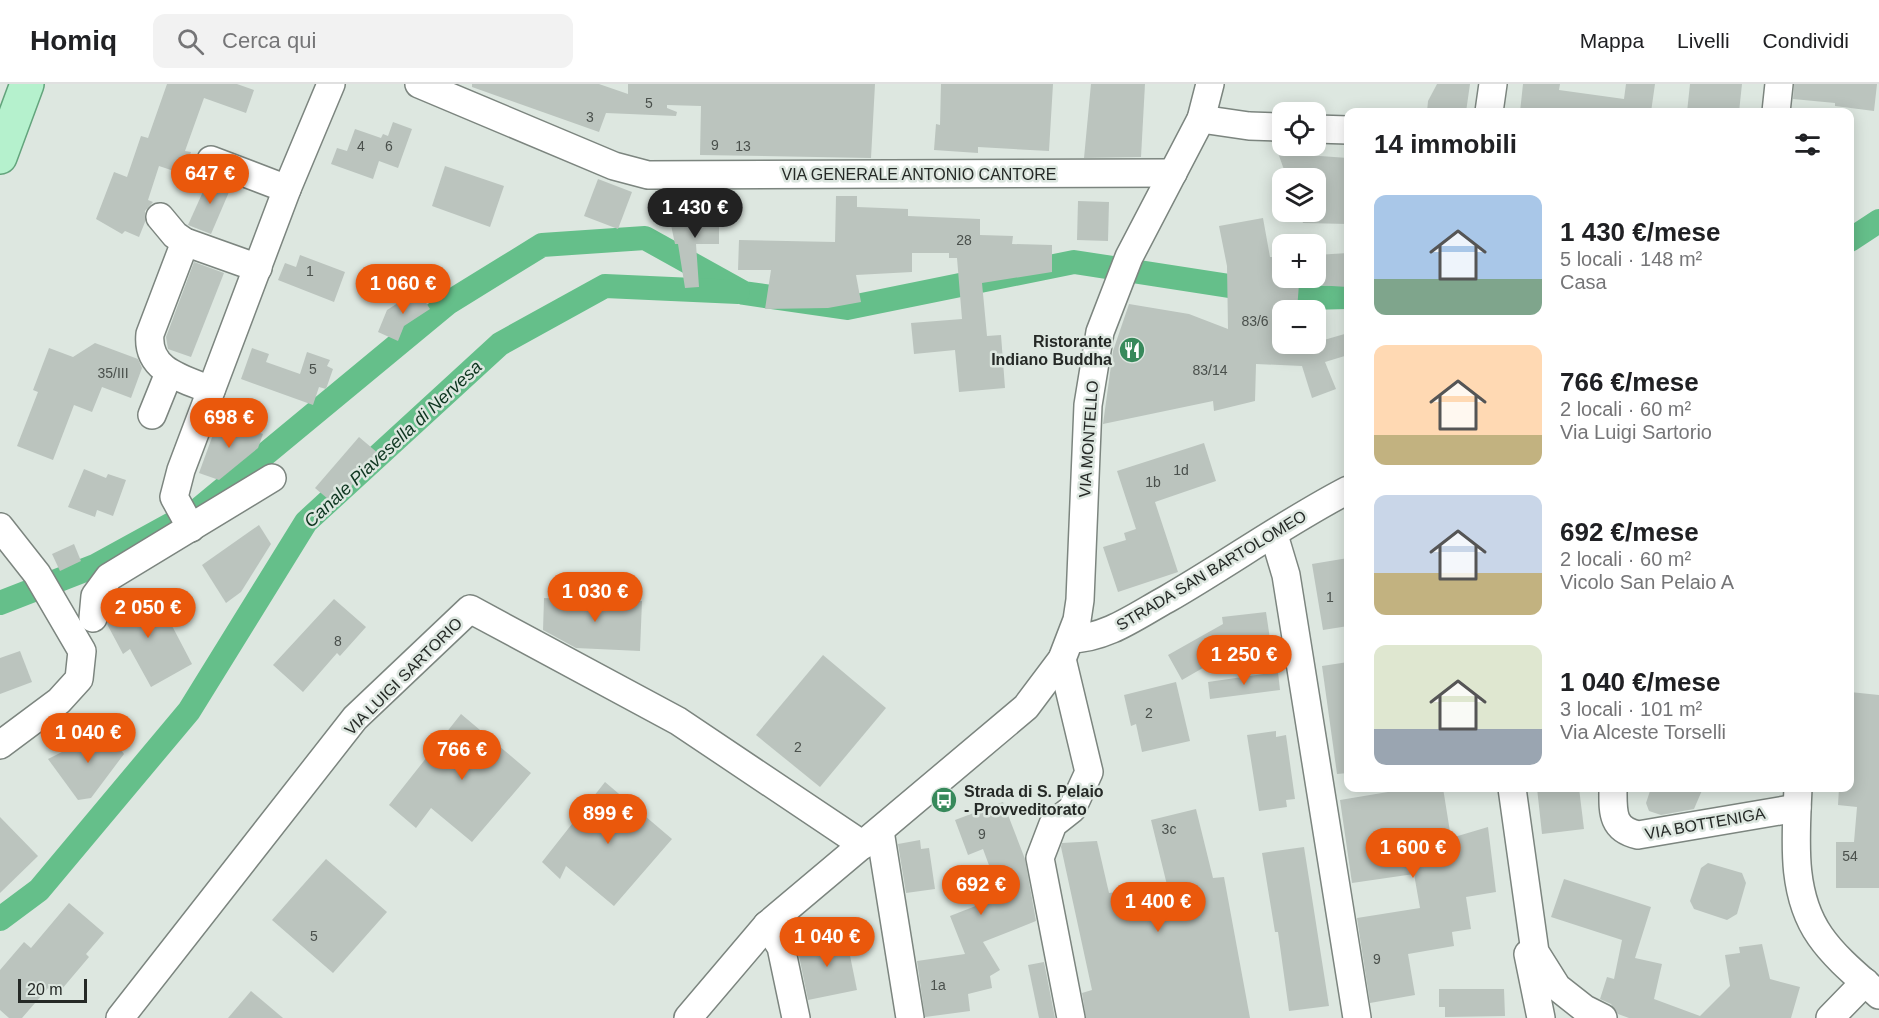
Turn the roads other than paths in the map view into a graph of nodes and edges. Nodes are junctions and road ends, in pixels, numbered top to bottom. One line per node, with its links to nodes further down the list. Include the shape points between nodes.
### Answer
1 (27, 84): 13 (main road)
2 (331, 84): 16 (street)
3 (1212, 84): 9 (street, VIA MONTELLO)
4 (1493, 84): 7 (street)
5 (1779, 84): 8 (street)
6 (427, 86): 15 (street, VIA GENERALE ANTONIO CANTORE, via 614,166 648,175)
7 (1490, 108)
8 (1776, 108)
9 (1201, 119): 10 (street); 15 (street, VIA MONTELLO)
10 (1272, 127)
11 (1326, 129): 12 (street)
12 (1344, 130)
13 (0, 157)
14 (211, 160): 16 (street)
15 (1173, 173): 29 (street, VIA MONTELLO, via 1134,247 1100,332 1088,405 1080,600)
16 (287, 189): 19 (street)
17 (160, 218): 18 (street)
18 (185, 242): 19 (street); 20 (street, via 150,334 151,355)
19 (258, 268): 21 (street)
20 (169, 373): 21 (street); 22 (street)
21 (211, 390): 25 (street, via 179,478)
22 (152, 416)
23 (272, 478): 25 (street)
24 (1344, 492): 27 (street, STRADA SAN BARTOLOMEO)
25 (185, 518): 28 (street, via 109,577 95,596)
26 (0, 527): 30 (street, via 37,574 82,651 79,679 59,701)
27 (1274, 535): 29 (street, STRADA SAN BARTOLOMEO, via 1115,628); 43 (street, via 1286,575)
28 (93, 618)
29 (1066, 649): 34 (street, via 1026,707); 42 (street, via 1089,772 1072,809 1053,824 1040,858)
30 (0, 745)
31 (1513, 792): 36 (street)
32 (1612, 792): 33 (street, VIA BOTTENIGA, via 1613,816 1618,825 1626,833 1638,835)
33 (1798, 798): 37 (street, VIA BOTTENIGA, via 1797,862 1807,911 1826,944)
34 (872, 838): 35 (street); 38 (street, VIA LUIGI SARTORIO, via 678,722 470,609 355,718); 41 (street)
35 (767, 925): 39 (street); 40 (street, via 781,947)
36 (1532, 933): 44 (street, via 1527,947); 45 (street, via 1535,952 1552,981 1568,997)
37 (1872, 988): 46 (street, VIA BOTTENIGA)
38 (120, 1018)
39 (688, 1018)
40 (796, 1018)
41 (910, 1018)
42 (1071, 1018)
43 (1357, 1018)
44 (1541, 1018)
45 (1603, 1018)
46 (1830, 1018)

